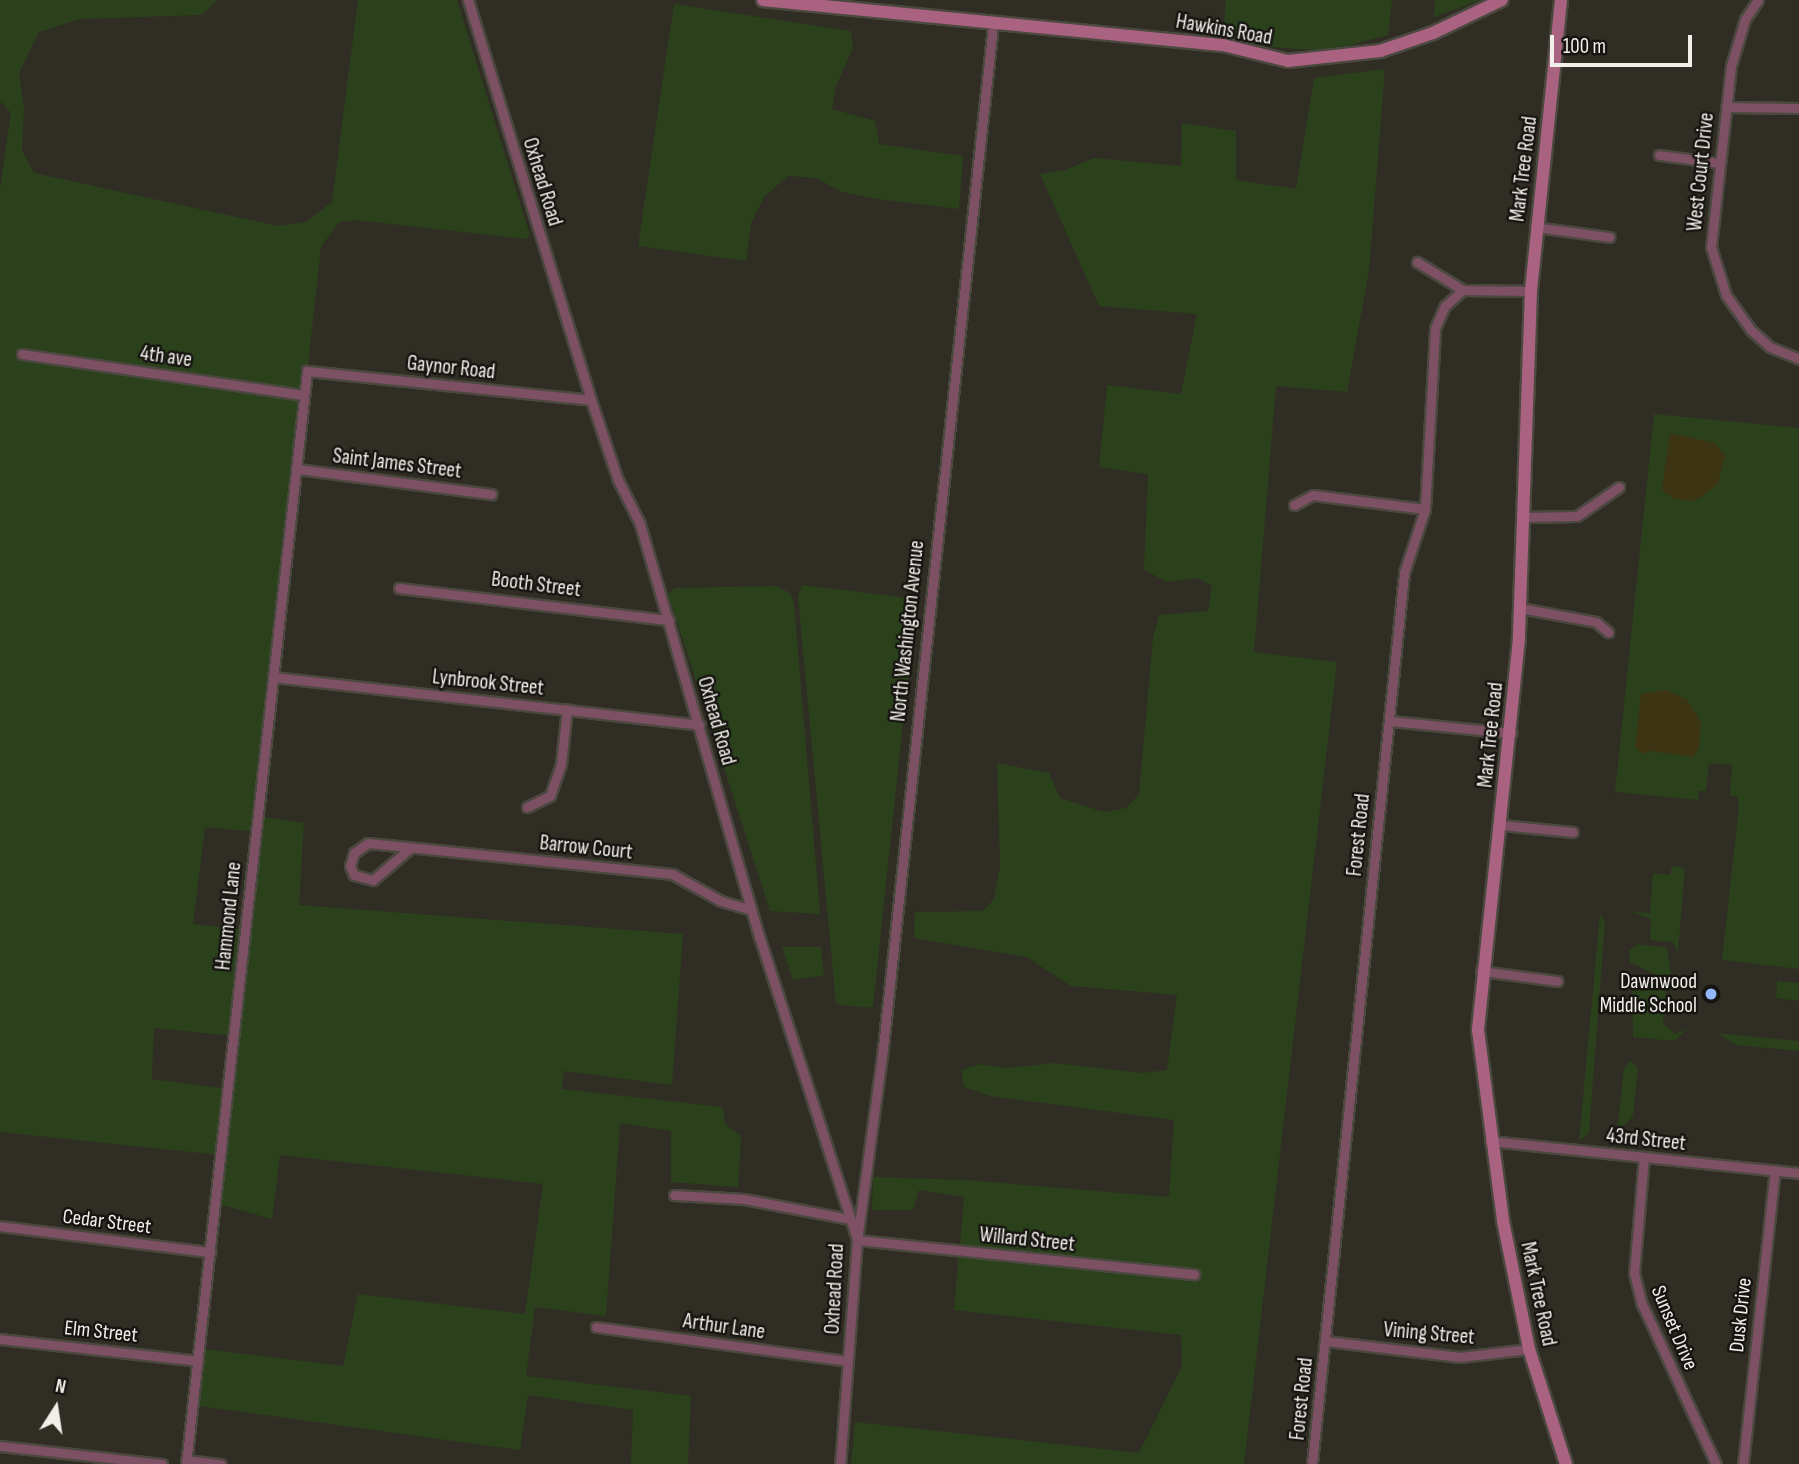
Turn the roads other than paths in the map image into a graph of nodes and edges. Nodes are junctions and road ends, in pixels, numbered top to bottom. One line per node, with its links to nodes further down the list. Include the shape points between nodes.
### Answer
1 (468, 0): 20 (street, Oxhead Road)
2 (763, 0): 6 (street, Hawkins Road)
3 (1502, 0): 6 (street, Hawkins Road, via 1433,33 1380,51 1288,61 1223,45)
4 (1561, 0): 11 (street, Mark Tree Road)
5 (1758, 0): 7 (street, West Court Drive, via 1738,38)
6 (993, 25): 50 (street, North Washington Avenue, via 883,1048)
7 (1726, 107): 8 (street); 10 (street, West Court Drive)
8 (1799, 108)
9 (1659, 155): 10 (street)
10 (1719, 163): 17 (street, West Court Drive, via 1712,233 1716,273 1751,330 1770,347)
11 (1535, 228): 12 (street); 15 (street, Mark Tree Road)
12 (1609, 237)
13 (1417, 262): 14 (street)
14 (1464, 290): 15 (street); 25 (street, Forest Road, via 1445,306 1435,328)
15 (1531, 291): 26 (street, Mark Tree Road)
16 (22, 354): 19 (street, 4th ave)
17 (1799, 359)
18 (307, 371): 19 (street, Hammond Lane); 20 (street, Gaynor Road)
19 (304, 395): 21 (street, Hammond Lane)
20 (591, 400): 29 (street, Oxhead Road, via 618,480 640,524)
21 (298, 469): 23 (street, Saint James Street); 31 (street, Hammond Lane)
22 (1619, 487): 26 (street, via 1577,516)
23 (491, 494)
24 (1294, 505): 25 (street, via 1313,495)
25 (1425, 509): 33 (street, Forest Road, via 1404,573)
26 (1525, 517): 28 (street, Mark Tree Road)
27 (399, 588): 29 (street, Booth Street)
28 (1520, 608): 30 (street, via 1596,622); 35 (street, Mark Tree Road)
29 (669, 620): 34 (street, Oxhead Road)
30 (1608, 632)
31 (273, 677): 32 (street, Lynbrook Street); 51 (street, Hammond Lane)
32 (568, 709): 34 (street, Lynbrook Street); 36 (street, Barrow Court, via 561,764 550,796)
33 (1390, 721): 35 (street); 55 (street, Forest Road)
34 (699, 725): 40 (street, Oxhead Road)
35 (1511, 733): 37 (street, Mark Tree Road)
36 (527, 807)
37 (1501, 825): 38 (street); 41 (street, Mark Tree Road)
38 (1573, 832)
39 (409, 849): 39 (street, Barrow Court, via 373,880 354,875 350,866 354,853 368,843); 40 (street, Barrow Court, via 672,874 721,901)
40 (752, 910): 48 (street, Oxhead Road)
41 (1481, 971): 42 (street); 43 (street, Mark Tree Road, via 1478,1030)
42 (1557, 981)
43 (1490, 1140): 44 (street, 43rd Street); 56 (street, Mark Tree Road)
44 (1644, 1157): 45 (street, 43rd Street); 66 (street, Sunset Drive, via 1634,1273 1642,1304)
45 (1775, 1171): 46 (street, 43rd Street); 67 (street, Dusk Drive)
46 (1799, 1173)
47 (674, 1195): 48 (street, via 744,1199)
48 (850, 1219): 50 (street, Oxhead Road)
49 (0, 1226): 51 (street, Cedar Street)
50 (857, 1240): 52 (street, Willard Street); 58 (street, Oxhead Road)
51 (209, 1252): 57 (street, Hammond Lane)
52 (1194, 1274)
53 (596, 1327): 58 (street, Arthur Lane)
54 (0, 1339): 57 (street, Elm Street)
55 (1326, 1341): 56 (street, Vining Street, via 1460,1357); 64 (street, Forest Road)
56 (1530, 1349): 65 (street, Mark Tree Road)
57 (198, 1361): 60 (street, Hammond Lane)
58 (848, 1361): 63 (street, Oxhead Road)
59 (0, 1446): 61 (street)
60 (186, 1462): 62 (street)
61 (162, 1464)
62 (221, 1464)
63 (841, 1464)
64 (1312, 1464)
65 (1566, 1464)
66 (1716, 1464)
67 (1743, 1464)

